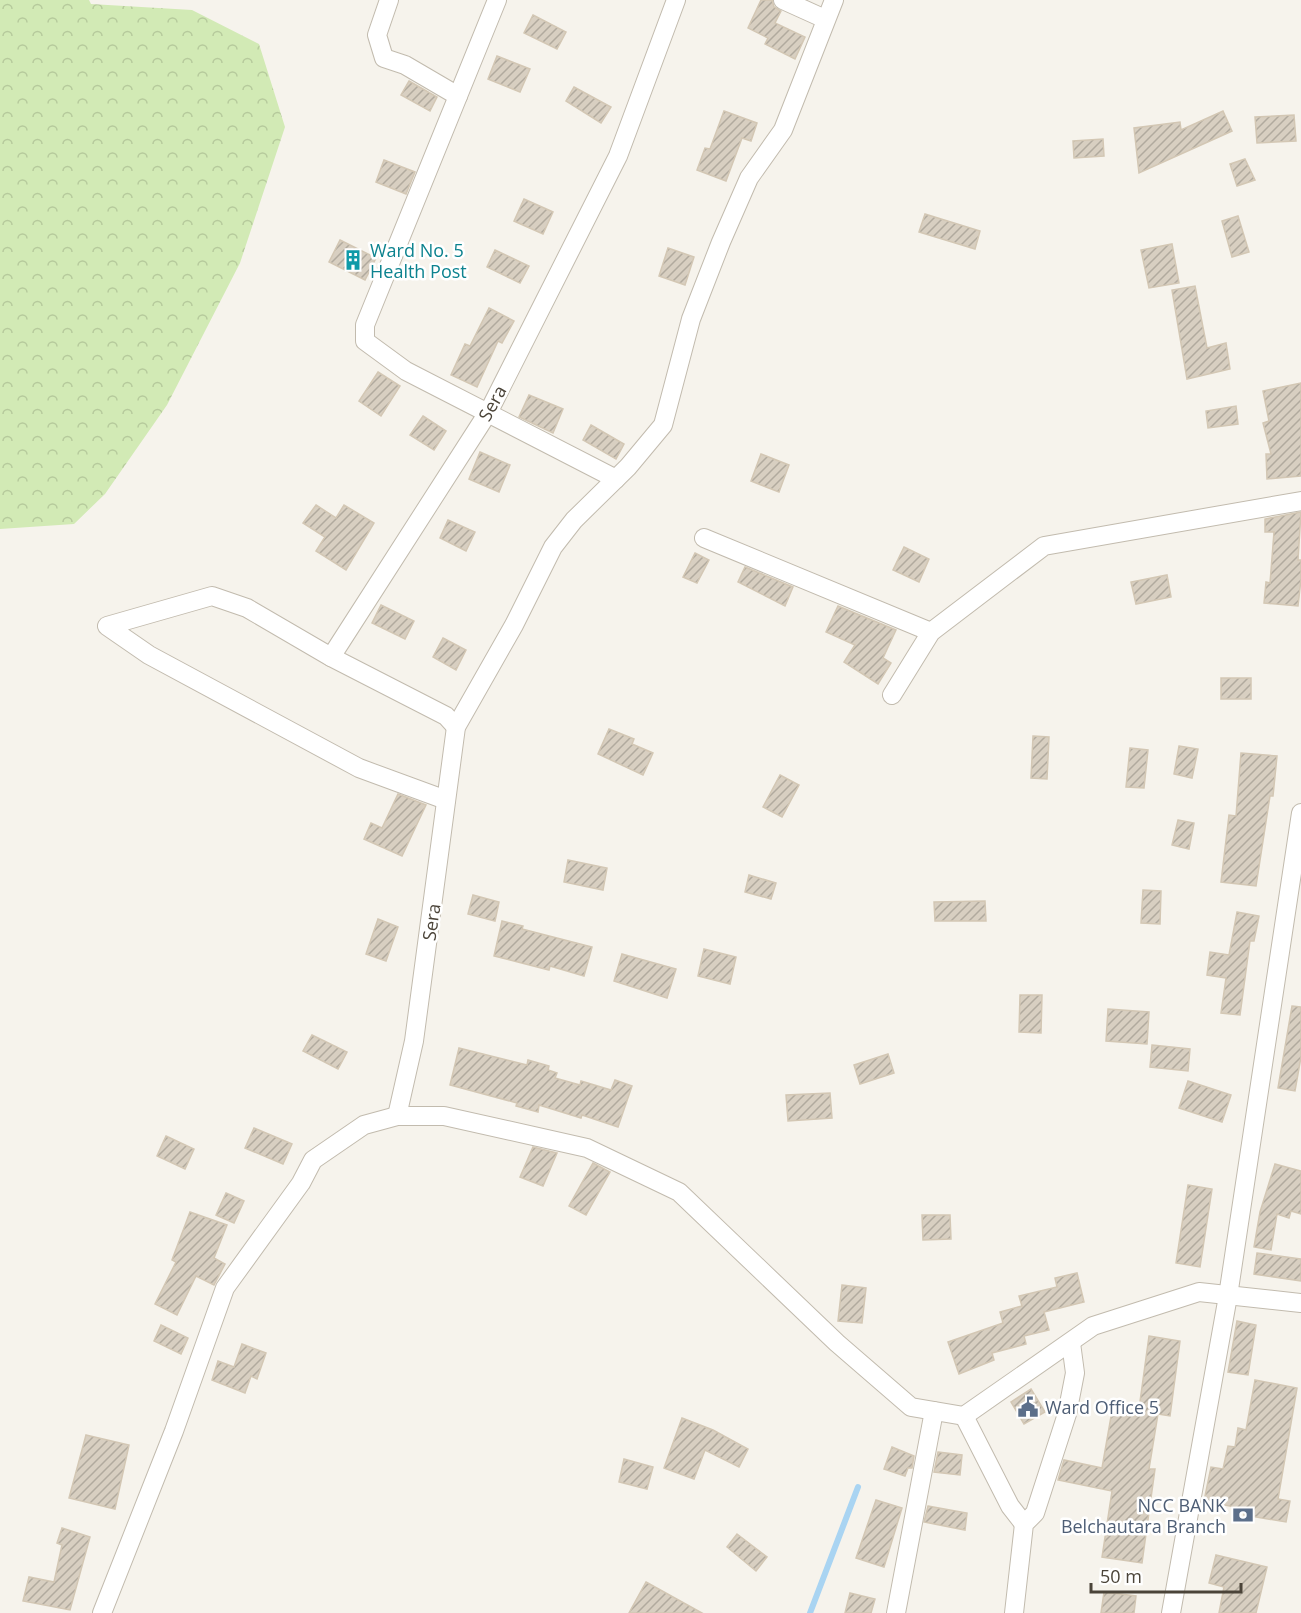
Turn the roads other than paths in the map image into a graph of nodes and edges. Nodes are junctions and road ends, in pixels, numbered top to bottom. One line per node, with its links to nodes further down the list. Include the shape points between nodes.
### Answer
1 (389, 0): 7 (street, via 377,35 384,58 405,65)
2 (497, 0): 7 (street)
3 (676, 0): 8 (street, Sera, via 618,156)
4 (783, 0): 6 (street)
5 (834, 0): 6 (street, Sera)
6 (825, 19): 9 (street, Sera, via 783,130 749,178 720,242 691,319 663,425)
7 (459, 96): 8 (street, via 365,325 365,341 406,371)
8 (489, 411): 9 (street); 13 (street, Sera)
9 (615, 479): 15 (street, Sera, via 552,547 514,625)
10 (1301, 501): 12 (street, via 1044,546)
11 (704, 538): 12 (street)
12 (931, 632): 14 (street)
13 (331, 657): 15 (street, via 446,716); 16 (street, via 247,608 212,596 107,626 149,655 359,768)
14 (892, 695)
15 (456, 727): 16 (street, Sera)
16 (446, 800): 18 (street, Sera, via 414,1041)
17 (1301, 813): 19 (street)
18 (397, 1116): 22 (street, via 444,1116 587,1148 679,1192 837,1343 911,1407); 25 (street, via 364,1125 313,1160 301,1183 225,1288)
19 (1228, 1296): 20 (street); 21 (street, via 1199,1292 1093,1326); 28 (street)
20 (1301, 1303)
21 (1071, 1343): 23 (street); 24 (street, via 1075,1373 1066,1414 1035,1513)
22 (934, 1411): 23 (street); 26 (street)
23 (964, 1416): 24 (street, via 1010,1506)
24 (1024, 1524): 27 (street)
25 (102, 1613)
26 (896, 1613)
27 (1014, 1613)
28 (1171, 1613)

